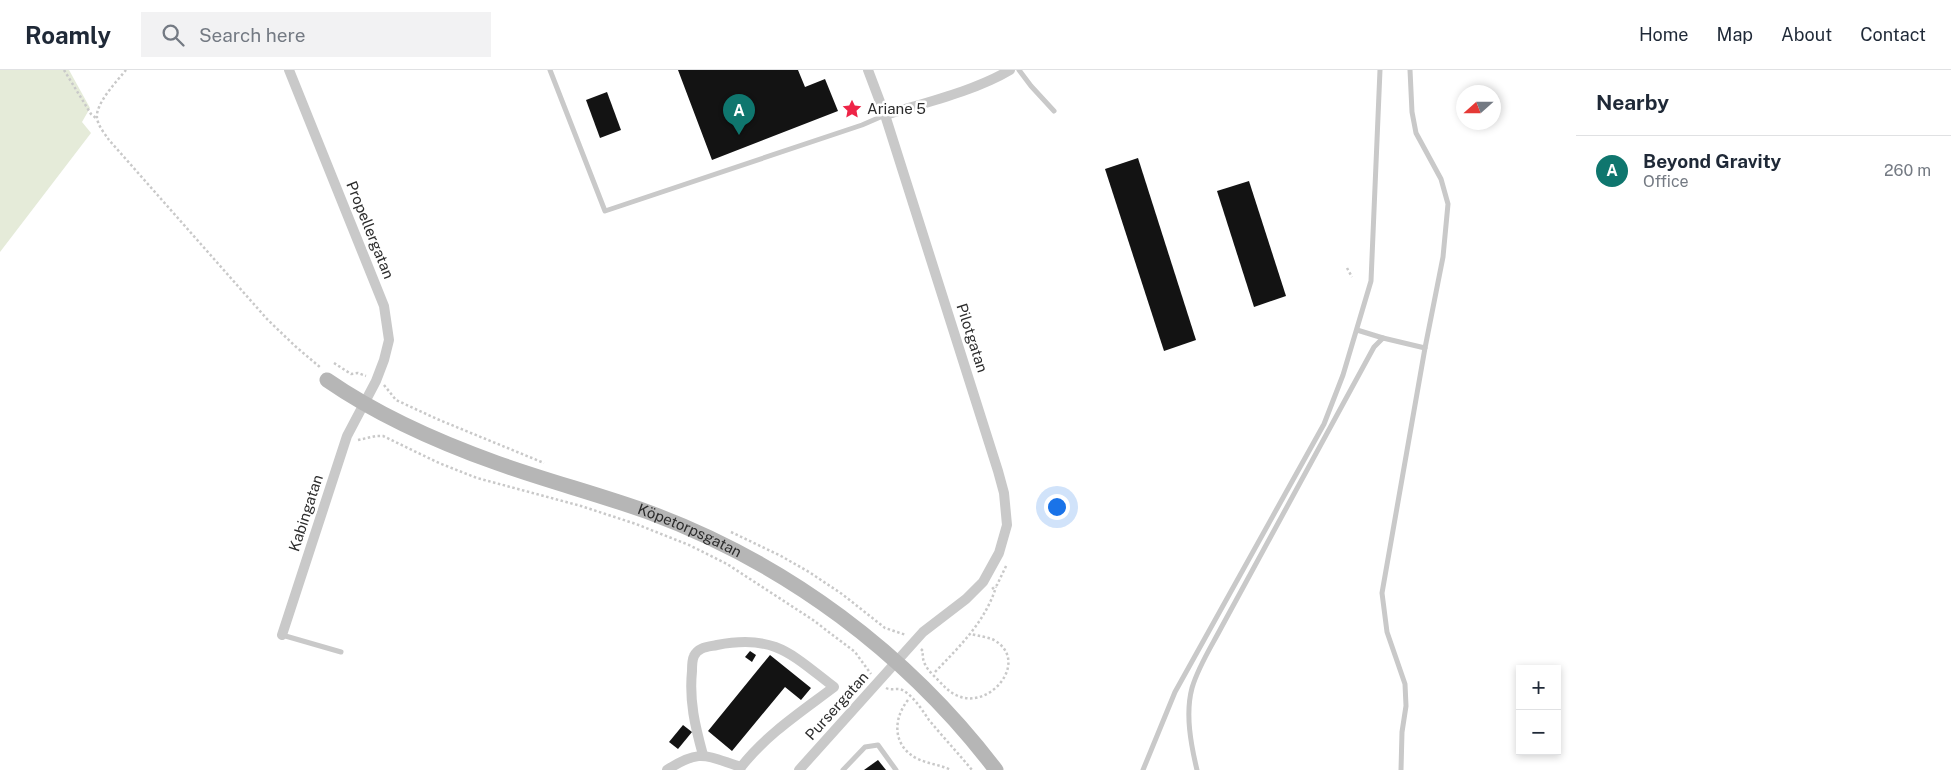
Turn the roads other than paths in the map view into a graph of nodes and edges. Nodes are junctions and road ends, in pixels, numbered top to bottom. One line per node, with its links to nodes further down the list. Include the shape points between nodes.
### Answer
1 (289, 70): 14 (street, Propellergatan, via 388,322 389,340 384,360)
2 (550, 70): 9 (lane, via 605,212)
3 (868, 70): 9 (street, Pilotgatan)
4 (1010, 70): 9 (street, via 998,78)
5 (1019, 70): 8 (lane)
6 (1380, 70): 10 (lane, via 1371,281)
7 (1410, 70): 12 (lane, via 1416,133 1441,179 1448,204 1444,258)
8 (1054, 111)
9 (885, 116): 17 (street, Pilotgatan, via 998,471 1007,525 996,561 983,582 966,600 936,621)
10 (1357, 330): 11 (lane); 25 (lane, via 1324,424 1175,692)
11 (1383, 338): 12 (lane); 26 (lane, via 1374,347 1198,672 1190,712)
12 (1425, 348): 27 (lane, via 1382,593 1387,632 1405,684)
13 (327, 380): 14 (street, Köpetorpsgatan)
14 (364, 403): 15 (street, Kabingatan, via 347,436); 17 (street, Köpetorpsgatan, via 431,438 648,512 729,547 802,588)
15 (282, 635): 16 (lane)
16 (341, 652)
17 (896, 662): 20 (street, Pursergatan); 24 (street, Köpetorpsgatan, via 941,705)
18 (703, 755): 19 (street); 19 (street, via 693,718 690,688 693,657 700,649 739,641 775,646 834,687 771,735); 21 (street, via 683,759)
19 (741, 768)
20 (802, 769)
21 (667, 770)
22 (843, 770): 23 (lane, via 865,747 878,745)
23 (896, 770)
24 (996, 770)
25 (1143, 770)
26 (1197, 770)
27 (1401, 770)

